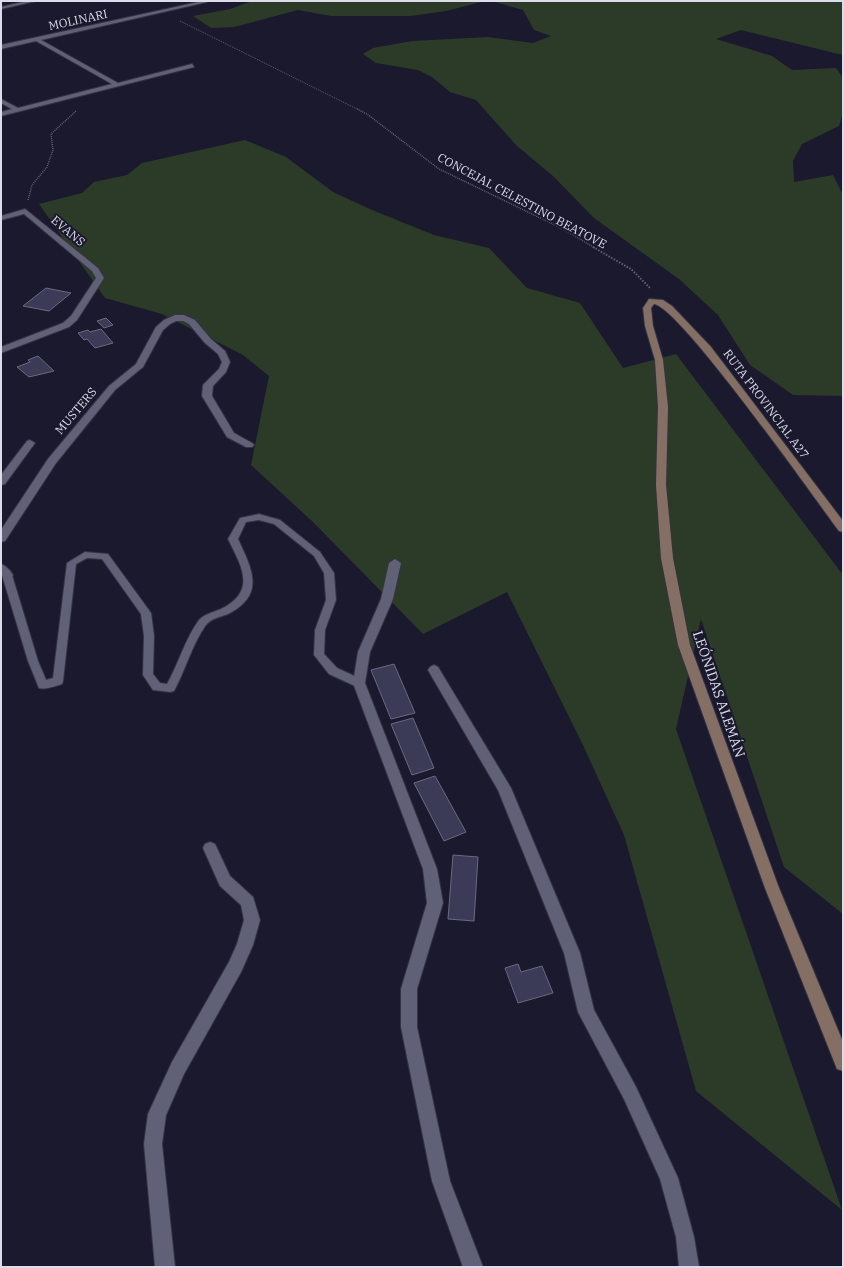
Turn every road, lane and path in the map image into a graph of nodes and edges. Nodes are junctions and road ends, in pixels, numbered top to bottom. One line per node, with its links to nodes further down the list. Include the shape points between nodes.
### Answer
1 (34, 1): 3 (street)
2 (205, 2): 4 (street, MOLINARI)
3 (1, 8)
4 (157, 12): 5 (street, MOLINARI); 15 (path, CONCEJAL CELESTINO BEATOVE, via 181,21 367,114 439,169 563,229 631,269 647,284)
5 (36, 39): 6 (street, MOLINARI); 8 (street)
6 (1, 47)
7 (192, 66): 8 (street)
8 (118, 85): 9 (street)
9 (64, 99): 11 (street); 13 (path, via 77,109 51,134 54,150 47,166 32,185)
10 (1, 101): 11 (street)
11 (18, 110): 12 (street)
12 (1, 114)
13 (26, 211): 14 (street); 16 (street, EVANS, via 95,270 100,278 74,318 66,325)
14 (1, 218)
15 (660, 302): 20 (street, RUTA PROVINCIAL A27, via 669,308 708,349); 27 (street, LEÓNIDAS ALEMÁN, via 652,302 647,308 649,326 659,360 663,407 661,485 667,558 684,645 772,888)
16 (1, 350)
17 (30, 443): 19 (street)
18 (249, 445): 21 (street, MUSTERS, via 230,435 208,396 208,385 226,362 222,353 192,322 184,318 175,318 159,330 140,365 112,388 52,461)
19 (1, 482)
20 (843, 529)
21 (1, 538)
22 (395, 563): 25 (street, via 387,599 364,652)
23 (4, 572): 25 (lane, via 43,685 58,681 72,563 85,554 105,556 146,613 149,636 148,675 157,687 170,688 204,620 233,607 248,592 249,574 233,539 243,520 259,517 277,522 317,554 329,573 331,600 320,630 319,655 333,671)
24 (434, 670): 30 (street, via 504,788 572,953 586,1012 630,1094 669,1178 685,1237)
25 (359, 683): 29 (street, via 430,869 435,903 409,989 408,1027 441,1181)
26 (210, 848): 28 (street, via 225,881 248,902 252,920 235,967 178,1068 157,1114 153,1144)
27 (843, 1063)
28 (165, 1267)
29 (473, 1267)
30 (689, 1267)

